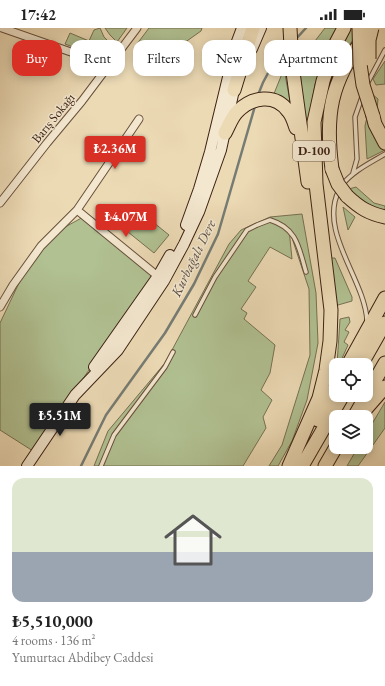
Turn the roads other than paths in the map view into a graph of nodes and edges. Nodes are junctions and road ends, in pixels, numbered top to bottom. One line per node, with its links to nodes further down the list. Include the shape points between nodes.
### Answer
1 (2, 28): 12 (street)
2 (137, 28): 10 (street, Barış Sokağı)
3 (242, 28): 26 (main road, via 199,189 184,230)
4 (253, 28): 14 (highway)
5 (261, 28): 14 (main road)
6 (290, 28): 18 (highway)
7 (344, 28): 27 (highway, D-100, via 322,81 314,122 316,184)
8 (360, 28): 15 (highway, bridge, via 363,85)
9 (371, 28): 15 (highway, bridge, via 369,74); 24 (highway, bridge, via 347,61 335,86 328,125 329,148 332,169 338,184 347,196 360,208)
10 (125, 44)
11 (385, 50): 21 (lane, via 366,86 355,118 357,159)
12 (70, 52)
13 (101, 76): 22 (street, Barış Sokağı)
14 (234, 90): 17 (main road)
15 (373, 116): 19 (highway)
16 (139, 119): 23 (street)
17 (225, 133): 18 (highway, via 237,112 249,102 273,99 289,112); 26 (main road, via 199,212 184,244)
18 (302, 140): 27 (highway)
19 (385, 143)
20 (385, 154): 21 (lane)
21 (353, 174): 32 (lane, via 336,195 334,216 342,249 367,312)
22 (0, 203)
23 (76, 210): 26 (street); 29 (street, via 41,246)
24 (385, 217)
25 (306, 272): 30 (lane, via 299,248 286,226 270,220 257,225 247,230 242,237)
26 (161, 278): 43 (main road, via 118,350 75,395)
27 (327, 278): 45 (highway, D-100, via 331,310 326,370 319,398)
28 (385, 298): 32 (highway)
29 (0, 307)
30 (195, 315)
31 (385, 323): 35 (highway)
32 (368, 329): 34 (highway)
33 (173, 352): 44 (lane, via 165,367 114,435)
34 (352, 358)
35 (365, 358)
36 (385, 363): 40 (highway)
37 (385, 387): 41 (highway)
38 (329, 399): 46 (highway)
39 (339, 402): 47 (highway)
40 (358, 410)
41 (365, 410)
42 (332, 454): 48 (highway)
43 (27, 466)
44 (101, 466)
45 (289, 466)
46 (293, 466)
47 (302, 466)
48 (325, 466)

